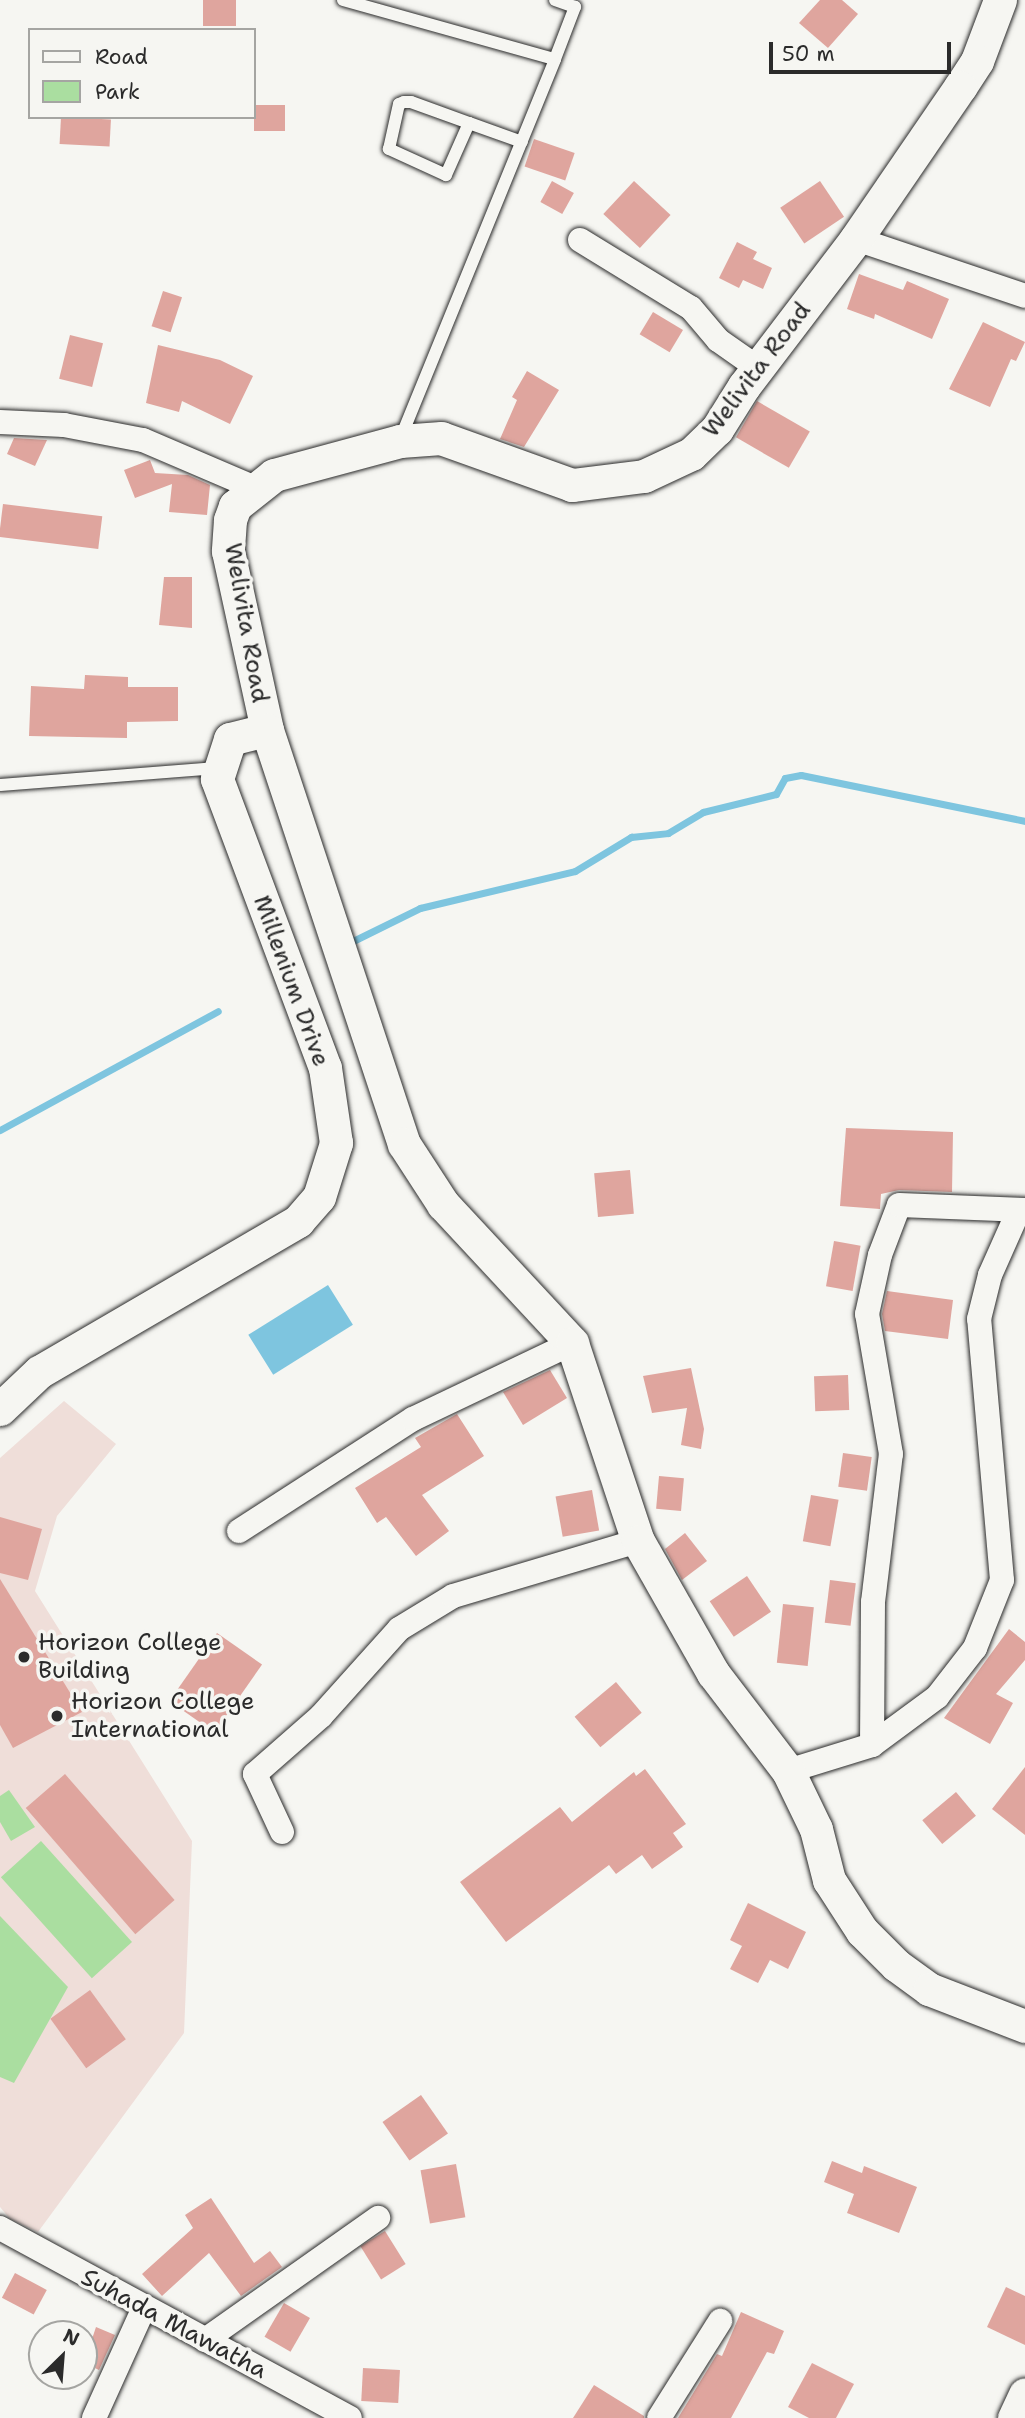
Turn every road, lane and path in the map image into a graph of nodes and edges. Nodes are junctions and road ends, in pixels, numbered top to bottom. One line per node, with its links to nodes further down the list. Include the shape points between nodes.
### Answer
1 (343, 0): 5 (lane)
2 (555, 0): 4 (lane)
3 (1000, 0): 9 (street, Welivita Road, via 976,61)
4 (576, 4): 5 (lane)
5 (555, 59): 7 (lane)
6 (470, 123): 6 (lane, via 404,102 399,104 389,149 446,175); 7 (lane)
7 (522, 142): 13 (lane)
8 (580, 240): 11 (street, via 691,308 718,340)
9 (856, 240): 10 (street); 11 (street, Welivita Road)
10 (1025, 296)
11 (758, 368): 13 (street, Welivita Road, via 717,429 691,454 644,476 608,484 572,485 540,477 441,438)
12 (0, 422): 14 (street, via 64,425 143,440)
13 (400, 440): 14 (street, Welivita Road, via 274,475)
14 (255, 488): 15 (street, Welivita Road, via 235,506 229,520 228,551)
15 (267, 730): 16 (street, via 230,739); 19 (street, Welivita Road, via 404,1144 443,1204)
16 (217, 768): 17 (lane); 20 (street, Millenium Drive, via 217,779 325,1068 336,1143 319,1197 298,1221 39,1371)
17 (0, 785)
18 (1022, 1210): 23 (street, via 990,1275 979,1319 1002,1580 975,1648 937,1696); 23 (street, via 899,1205 880,1255 867,1314 891,1454 873,1602)
19 (572, 1343): 21 (street, via 413,1419); 22 (street)
20 (0, 1409)
21 (239, 1531)
22 (638, 1541): 24 (street, via 713,1673); 25 (street, via 453,1595 399,1629 321,1716 255,1774)
23 (872, 1745): 24 (street)
24 (788, 1770): 26 (street, via 816,1829 829,1880 862,1931 929,1989)
25 (282, 1832)
26 (1025, 2026)
27 (378, 2218): 31 (street)
28 (1, 2232): 29 (street, Suhada Mawatha)
29 (144, 2308): 31 (street, Suhada Mawatha); 33 (street)
30 (720, 2321): 35 (street)
31 (205, 2340): 34 (street, Suhada Mawatha)
32 (1025, 2394): 36 (street)
33 (94, 2418)
34 (350, 2418)
35 (659, 2418)
36 (1014, 2418)

